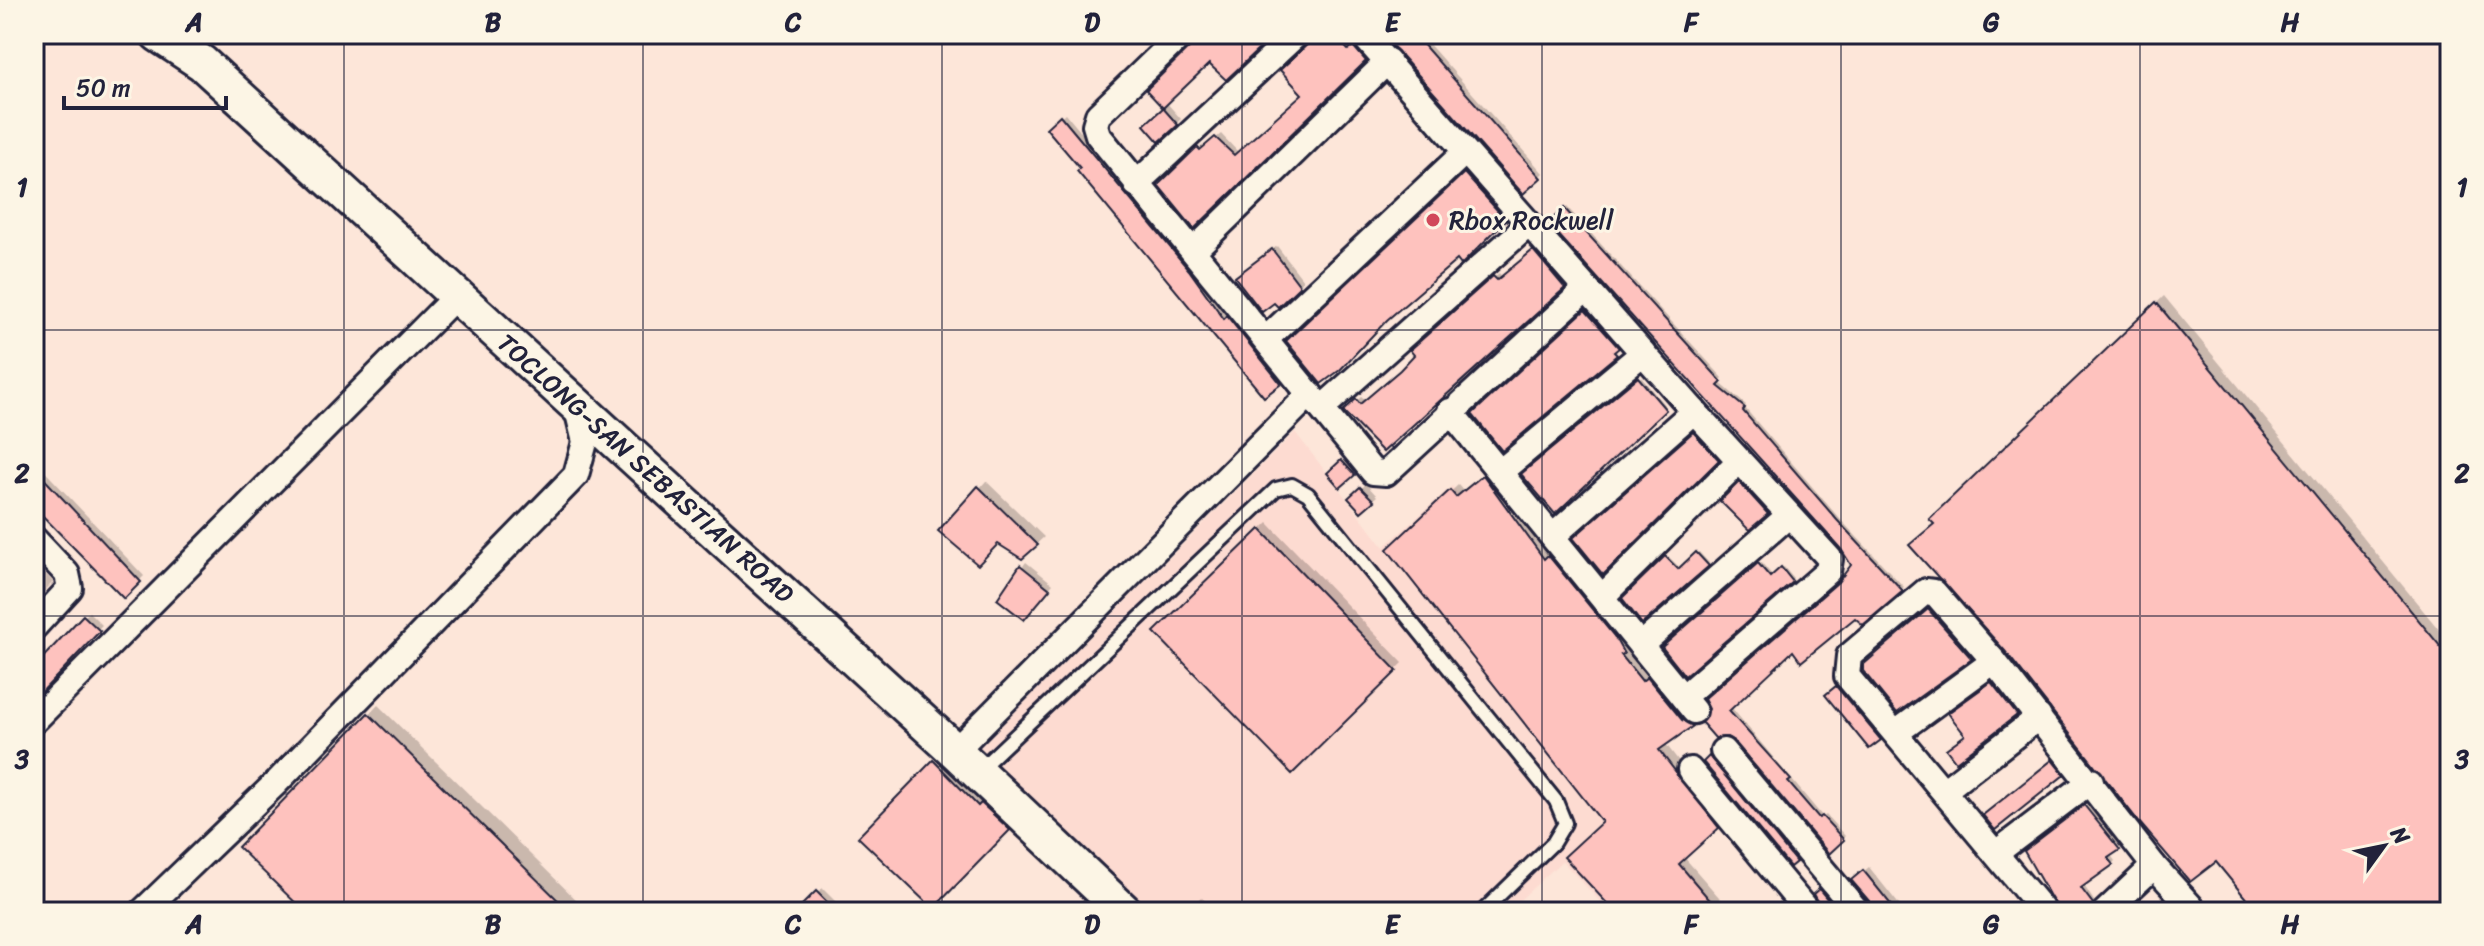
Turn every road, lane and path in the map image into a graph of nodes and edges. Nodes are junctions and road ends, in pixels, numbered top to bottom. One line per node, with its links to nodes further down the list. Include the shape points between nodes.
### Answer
1 (158, 34): 11 (street, TOCLONG-SAN SEBASTIAN ROAD, via 202,63)
2 (1182, 34): 7 (street, via 1098,115 1098,135)
3 (1297, 34): 7 (street)
4 (1362, 34): 5 (street)
5 (1388, 61): 6 (street); 9 (street)
6 (1465, 152): 8 (street); 12 (street)
7 (1136, 184): 9 (street)
8 (1529, 224): 10 (street); 14 (street)
9 (1194, 250): 12 (street)
10 (1586, 289): 13 (street); 16 (street)
11 (457, 295): 15 (street, TOCLONG-SAN SEBASTIAN ROAD); 28 (street)
12 (1266, 339): 14 (street)
13 (1643, 353): 17 (street); 19 (street)
14 (1316, 401): 16 (street, via 1380,474); 31 (street)
15 (576, 405): 31 (street, TOCLONG-SAN SEBASTIAN ROAD); 37 (street, via 585,442 576,475 288,771)
16 (1450, 411): 19 (street)
17 (1694, 411): 18 (street); 21 (street)
18 (1739, 461): 20 (street); 23 (street)
19 (1500, 472): 21 (street)
20 (1788, 516): 25 (street); 25 (street, via 1830,559 1828,571 1688,704)
21 (1553, 536): 23 (street)
22 (34, 539): 24 (street, via 67,574 70,588)
23 (1603, 596): 25 (street)
24 (34, 627)
25 (1641, 645)
26 (1994, 661): 27 (street); 29 (street); 29 (street, via 1934,592 1920,594 1845,665 1847,676)
27 (2039, 717): 33 (street); 34 (street)
28 (34, 721)
29 (1897, 732): 34 (street)
30 (1723, 751): 41 (street)
31 (966, 761): 38 (street, TOCLONG-SAN SEBASTIAN ROAD); 39 (lane, via 1276,489 1292,485 1308,494 1556,801 1565,823 1553,843)
32 (1690, 770): 40 (street)
33 (2091, 781): 35 (street); 36 (street)
34 (1945, 790): 35 (street)
35 (1996, 853): 42 (street)
36 (2154, 866): 43 (street); 44 (street)
37 (142, 912)
38 (1125, 912)
39 (1482, 912)
40 (1808, 912)
41 (1858, 912)
42 (2044, 912)
43 (2105, 912)
44 (2196, 912)

